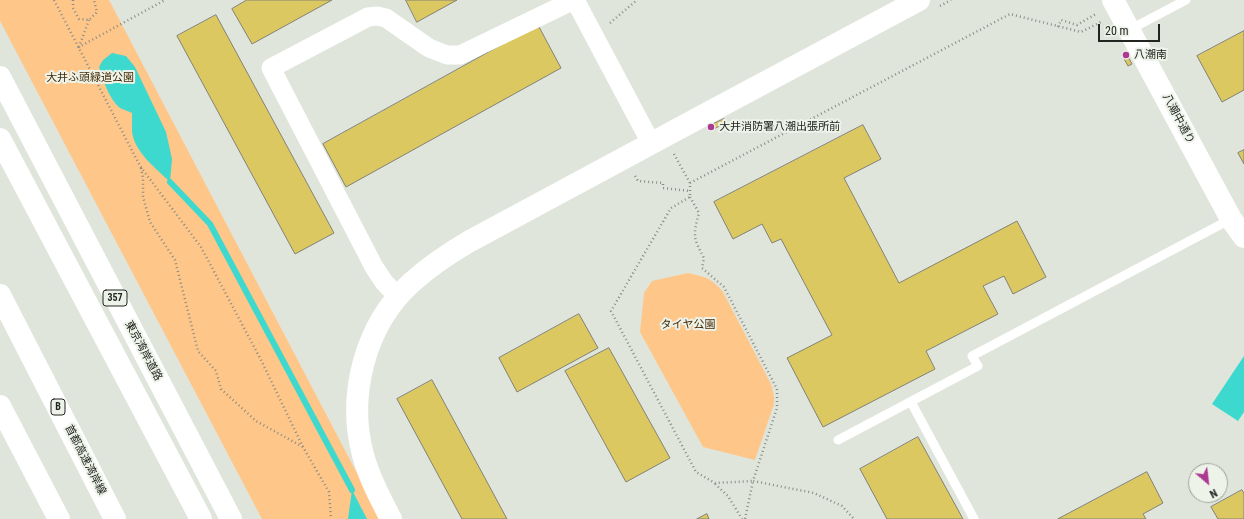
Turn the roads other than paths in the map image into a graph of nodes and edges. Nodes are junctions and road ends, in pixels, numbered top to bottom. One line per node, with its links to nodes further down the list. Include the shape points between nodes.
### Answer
1 (575, 0): 8 (street); 12 (street, via 460,55 446,55 429,48 386,18 368,17 271,68 374,267)
2 (919, 0): 8 (main road)
3 (1114, 0): 5 (main road, 八潮中通り)
4 (1186, 0): 5 (lane)
5 (1130, 30): 9 (main road, 八潮中通り)
6 (0, 77): 22 (main road, 東京湾岸道路 / 357)
7 (0, 139): 17 (main road)
8 (651, 143): 12 (main road, via 452,252 422,273)
9 (1231, 219): 10 (main road, 八潮中通り); 13 (lane, via 972,356 978,366)
10 (1244, 238)
11 (0, 295): 19 (main road, 首都高速湾岸線 / B)
12 (398, 297): 23 (main road, via 387,311 369,348 361,374 358,407 363,454 373,484)
13 (911, 402): 16 (lane); 24 (lane)
14 (0, 406): 18 (main road)
15 (0, 434): 18 (main road, via 39,496)
16 (838, 440)
17 (190, 499): 20 (main road); 21 (main road)
18 (59, 519)
19 (116, 519)
20 (200, 519)
21 (205, 519)
22 (231, 519)
23 (391, 519)
24 (974, 519)

